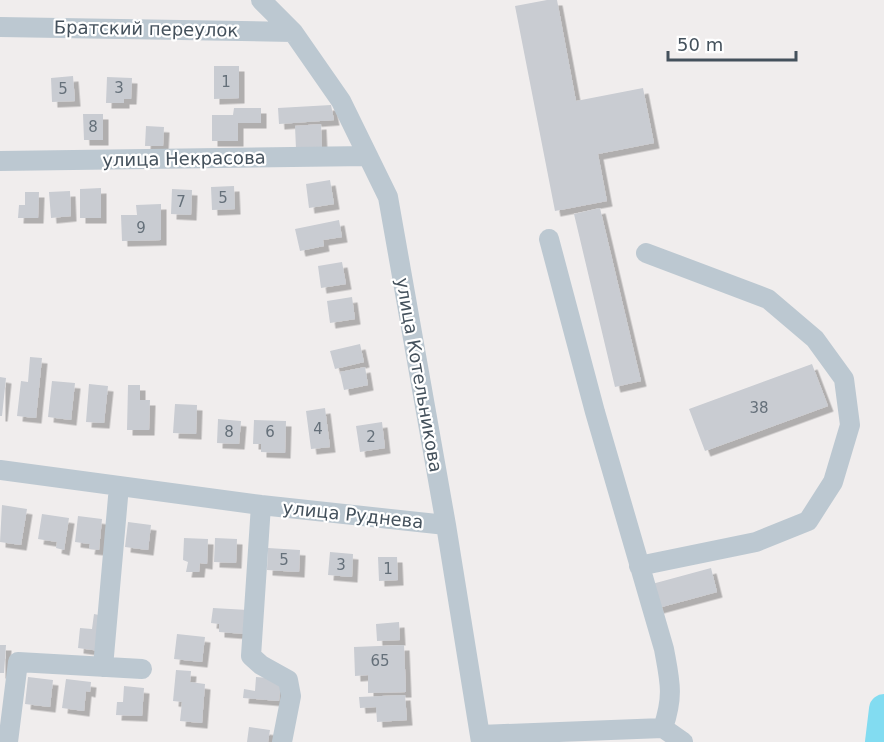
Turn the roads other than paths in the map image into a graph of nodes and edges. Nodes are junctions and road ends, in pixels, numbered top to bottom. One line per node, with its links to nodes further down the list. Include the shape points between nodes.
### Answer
1 (261, 0): 3 (street, улица Котельникова)
2 (0, 27): 3 (street, Братский переулок)
3 (293, 32): 4 (street, улица Котельникова, via 341,101)
4 (368, 156): 5 (street, улица Некрасова); 11 (street, улица Котельникова, via 388,197)
5 (0, 161)
6 (549, 239): 12 (street)
7 (646, 253): 12 (street, via 768,299 815,339 844,379 850,425 833,482 808,521 756,542)
8 (0, 470): 9 (street, улица Руднева)
9 (119, 486): 10 (street, улица Руднева); 13 (street)
10 (261, 505): 11 (street, улица Руднева); 18 (street, улица Руднева, via 251,656 288,680 291,696)
11 (446, 525): 16 (street, улица Котельникова)
12 (639, 566): 15 (street, via 664,649 671,689)
13 (103, 667): 14 (street); 17 (street, via 18,662)
14 (142, 669)
15 (663, 728): 16 (street); 19 (street)
16 (480, 739)
17 (8, 742)
18 (282, 742)
19 (683, 742)

